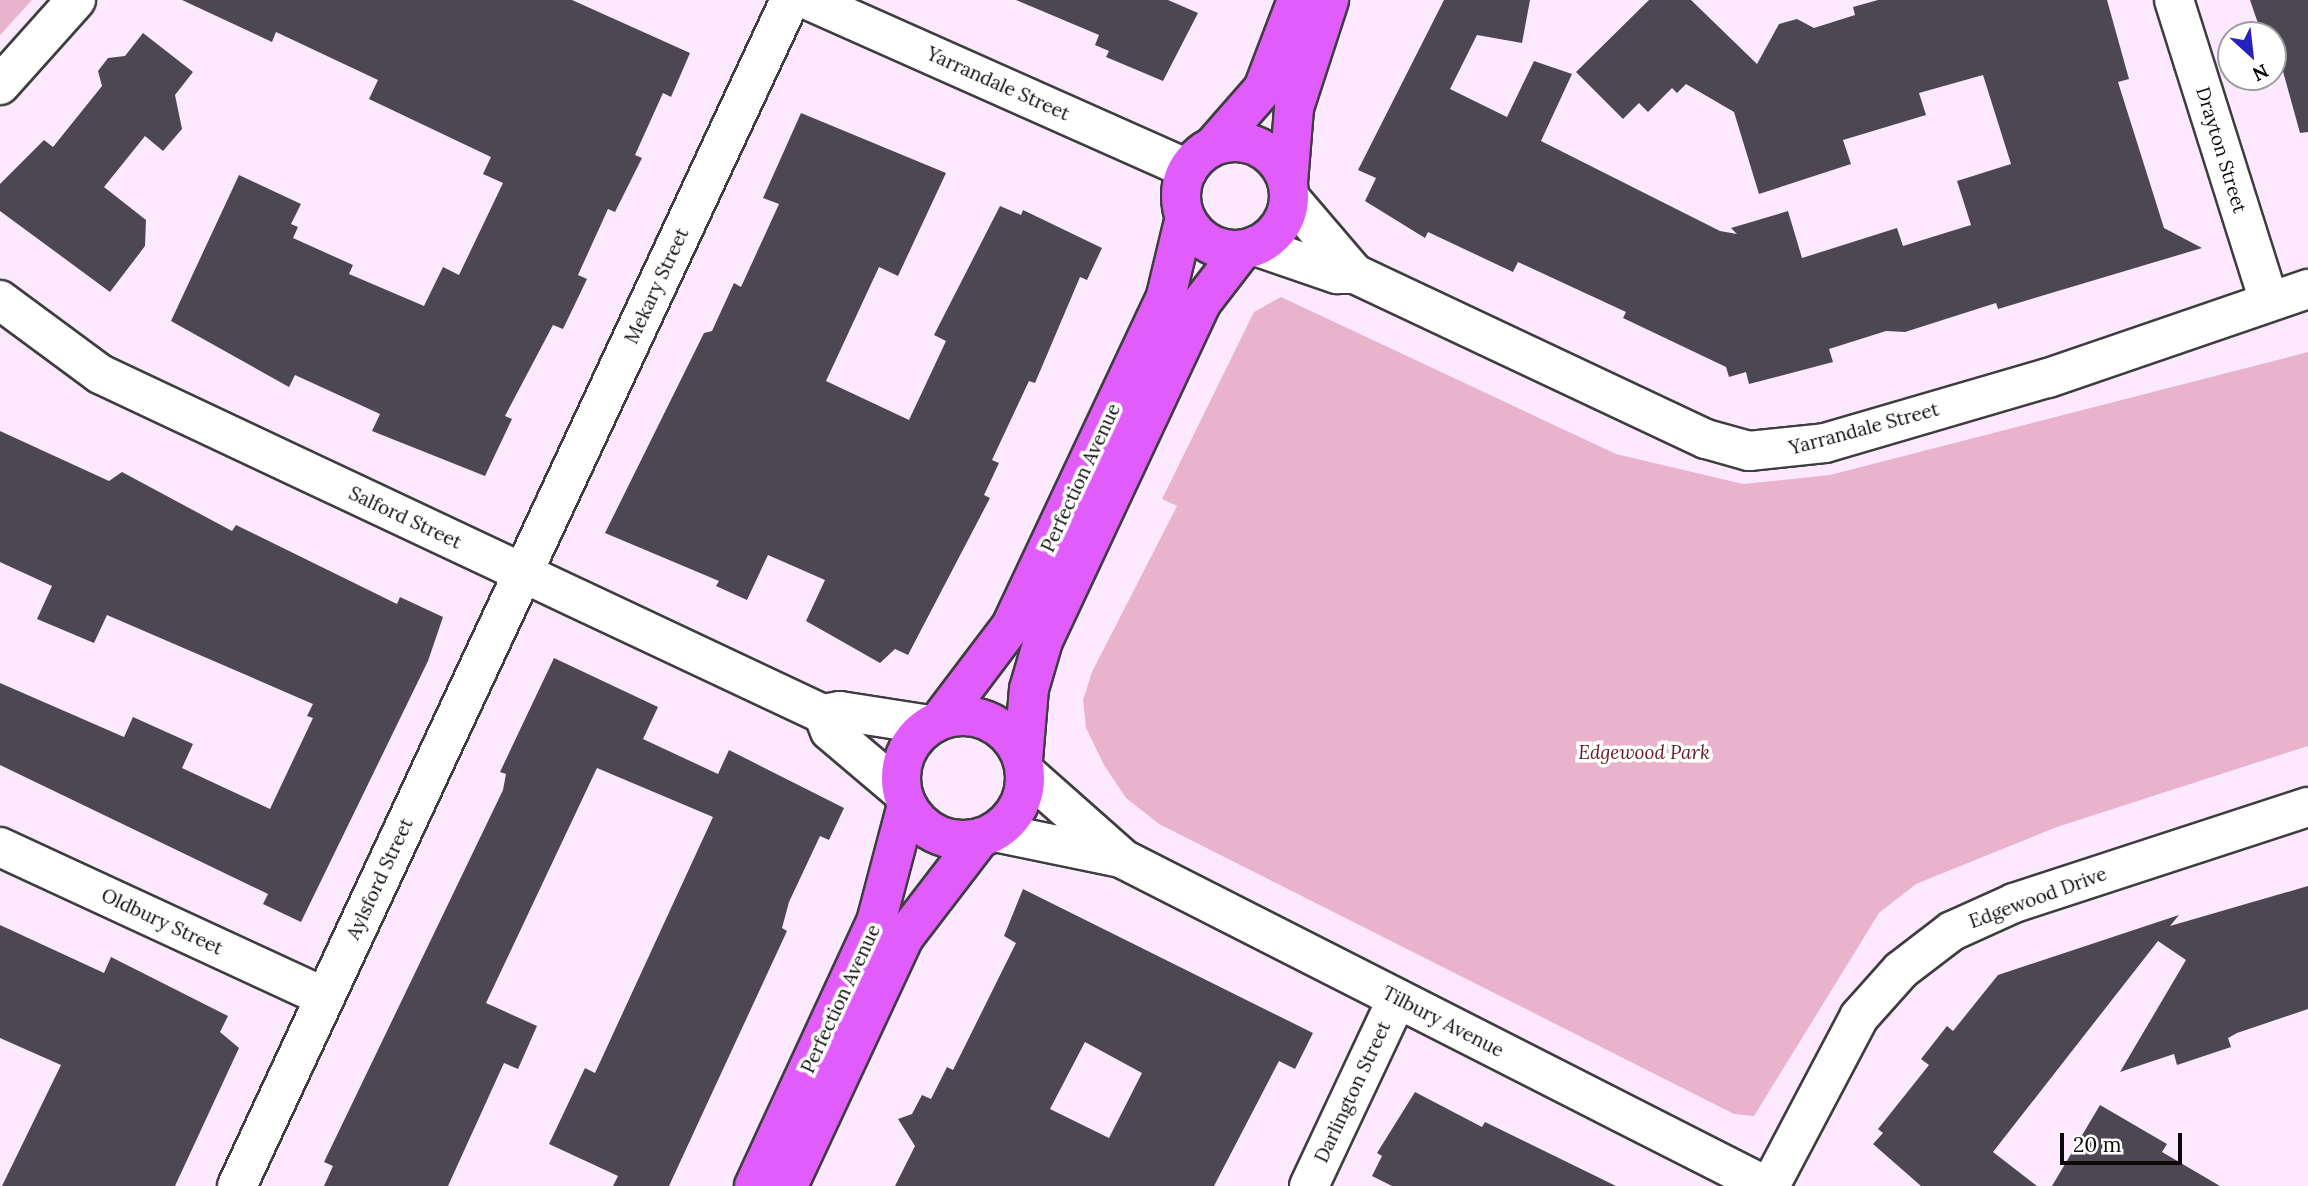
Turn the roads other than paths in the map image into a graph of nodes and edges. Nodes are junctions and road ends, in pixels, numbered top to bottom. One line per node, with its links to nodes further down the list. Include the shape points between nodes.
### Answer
1 (76, 0): 7 (street)
2 (790, 0): 16 (street, Mekary Street)
3 (808, 0): 8 (street, Yarrandale Street)
4 (1297, 0): 8 (main road, via 1263,89)
5 (1329, 0): 9 (main road, via 1294,108)
6 (2174, 0): 15 (street, Drayton Street)
7 (0, 85)
8 (1201, 157): 9 (main road, via 1260,147); 10 (main road, via 1181,191)
9 (1289, 190): 11 (main road, via 1279,228); 12 (street, Yarrandale Street)
10 (1185, 217): 11 (main road, via 1202,239); 18 (main road, Perfection Avenue, via 1166,296 1011,626)
11 (1248, 248): 12 (street, Yarrandale Street, via 1337,274); 19 (main road, Perfection Avenue, via 1202,302 1043,641 1029,689)
12 (1355, 274): 15 (street, Yarrandale Street, via 1706,439 1749,451 1825,443 2059,374)
13 (2308, 289): 15 (street, Yarrandale Street)
14 (0, 300): 16 (street, Salford Street, via 100,374)
15 (2269, 301)
16 (524, 573): 17 (street, Salford Street); 25 (street, Aylsford Street)
17 (823, 715): 18 (street, Salford Street, via 840,711); 20 (street, Salford Street, via 830,731)
18 (935, 723): 19 (main road, via 960,716 999,727); 20 (main road, via 906,754)
19 (1024, 766): 22 (main road, via 1018,807); 24 (street, Tilbury Avenue)
20 (904, 799): 22 (main road, via 945,838); 28 (main road, Perfection Avenue, via 876,922)
21 (2308, 807): 31 (street, Edgewood Drive, via 2014,903 1952,931 1901,970 1859,1017)
22 (987, 835): 24 (street, Tilbury Avenue); 29 (main road, Perfection Avenue, via 904,937)
23 (0, 847): 25 (street, Oldbury Street)
24 (1121, 858): 26 (street, Tilbury Avenue)
25 (325, 997): 27 (street, Aylsford Street)
26 (1397, 999): 30 (street, Darlington Street); 31 (street, Tilbury Avenue)
27 (237, 1186)
28 (754, 1186)
29 (788, 1186)
30 (1309, 1186)
31 (1766, 1186)

